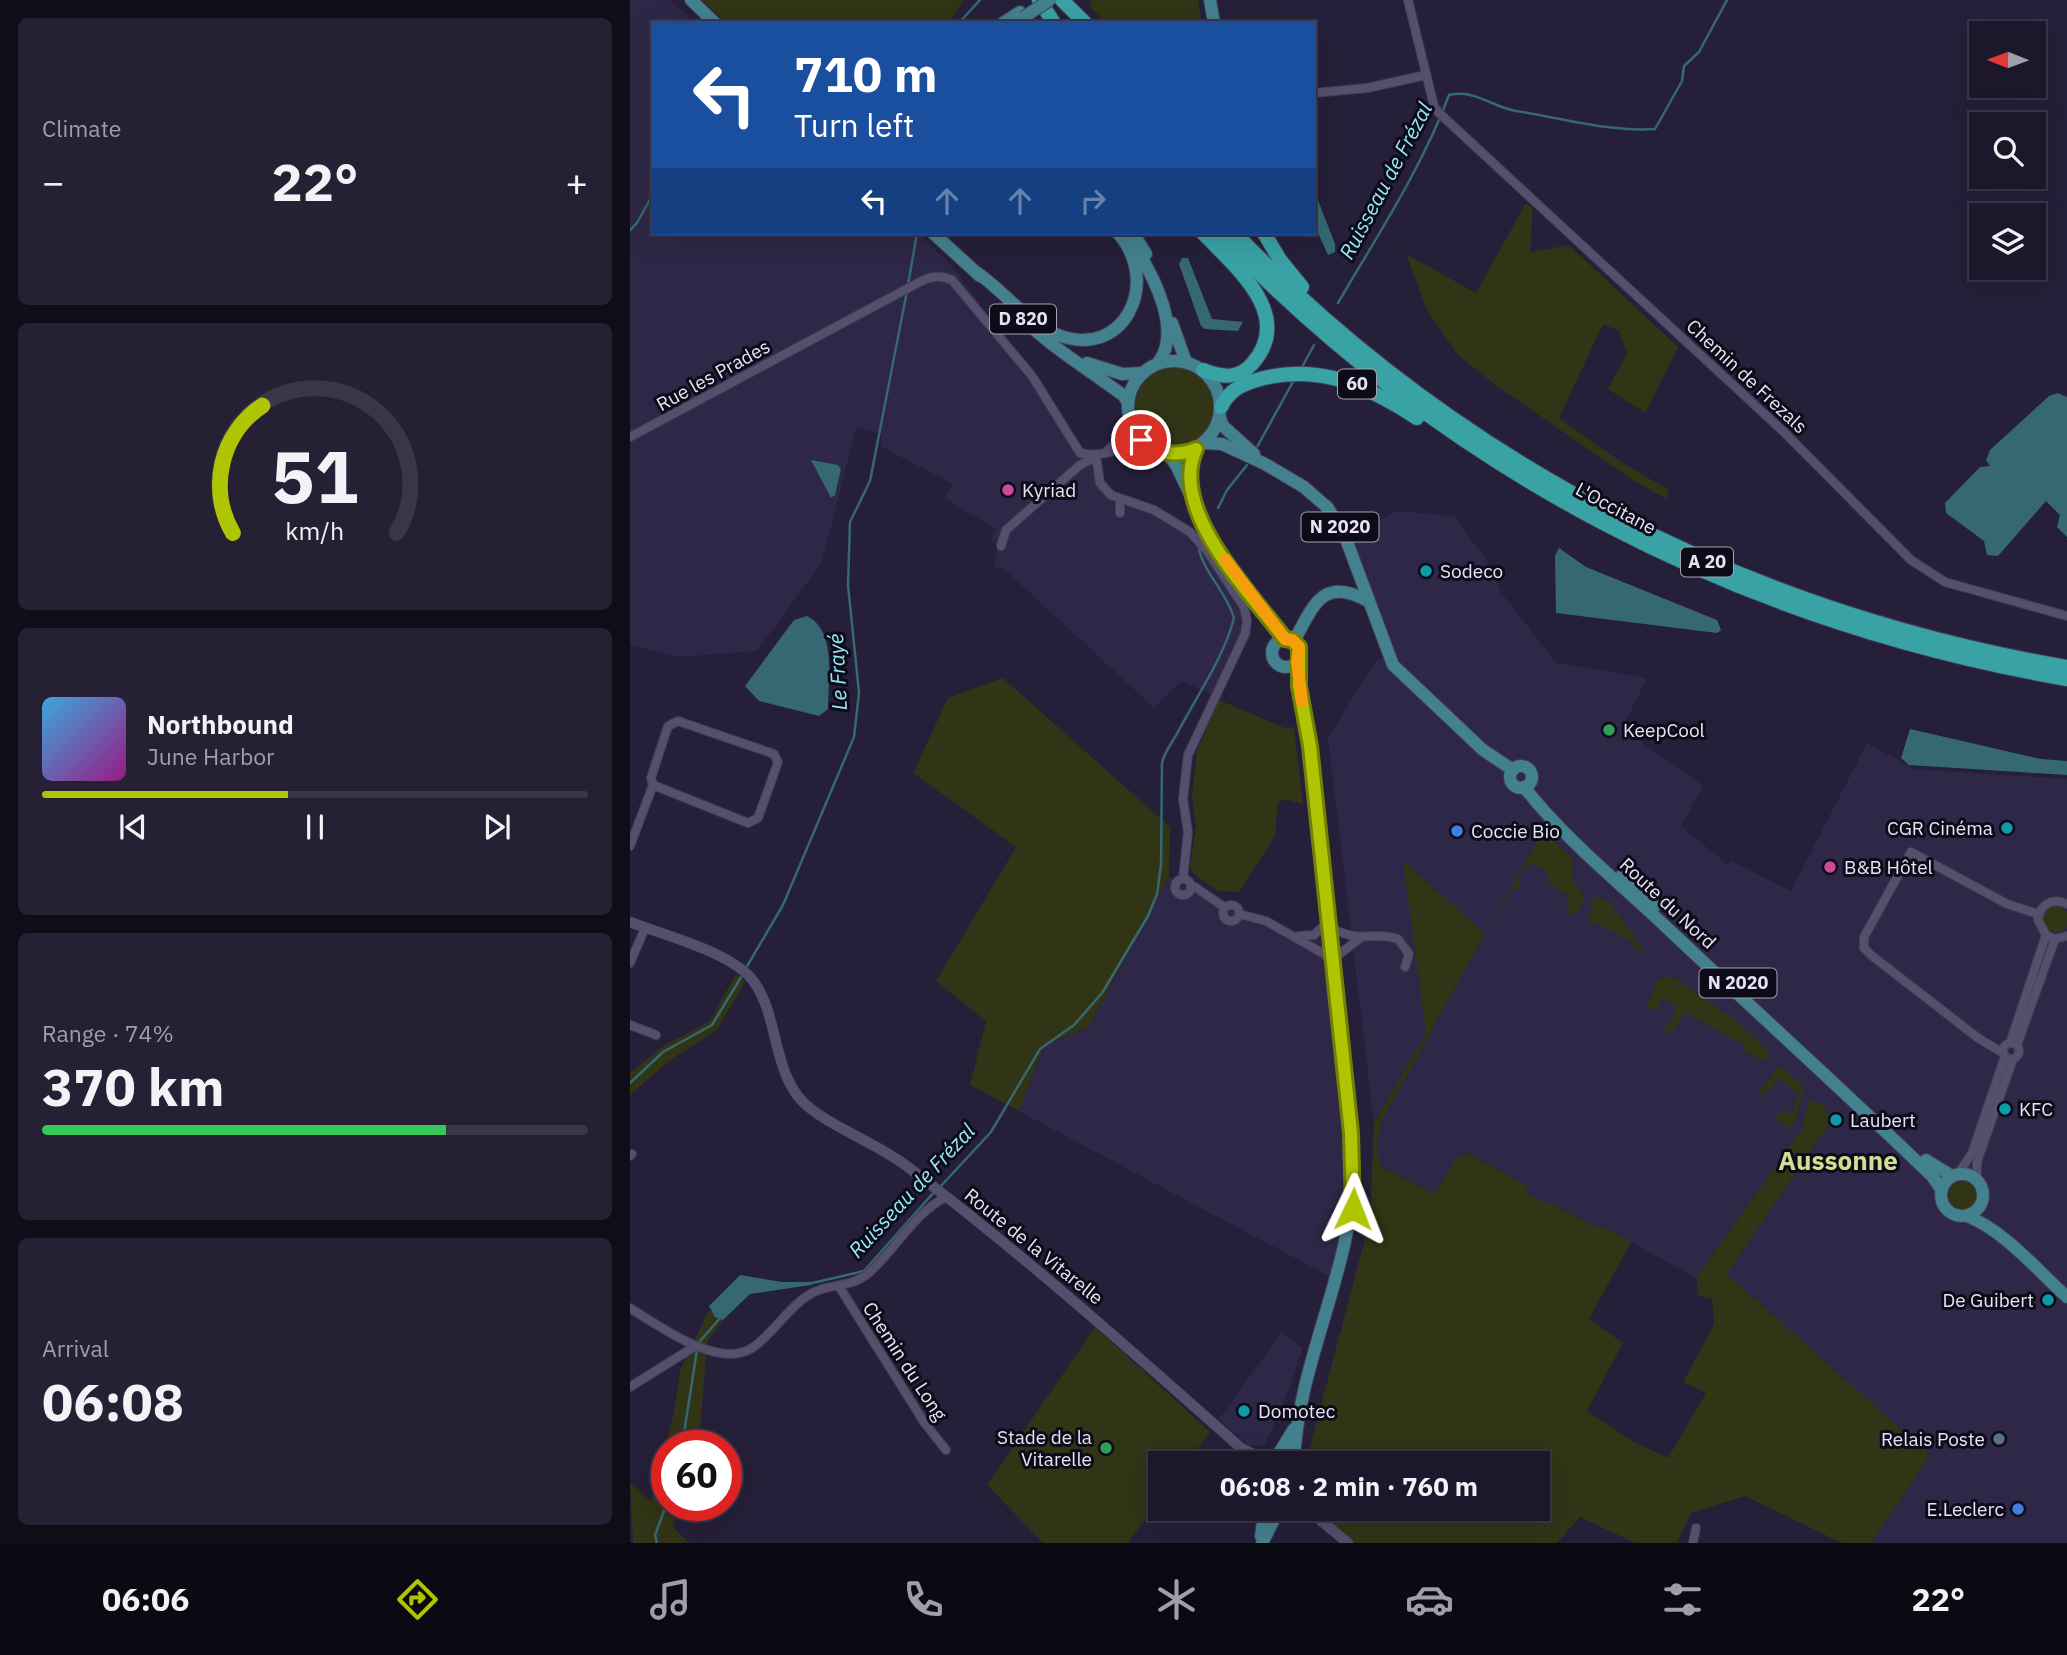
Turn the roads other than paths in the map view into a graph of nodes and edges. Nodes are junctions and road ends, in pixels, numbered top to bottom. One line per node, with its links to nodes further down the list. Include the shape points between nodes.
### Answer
1 (681, 0): 10 (main road)
2 (691, 0): 11 (main road)
3 (1037, 0): 9 (main road); 12 (highway); 13 (highway)
4 (1051, 0): 9 (main road, bridge); 14 (highway)
5 (1062, 0): 15 (highway)
6 (1210, 0): 16 (main road)
7 (1218, 0): 17 (main road)
8 (1408, 0): 18 (street)
9 (1019, 17)
10 (703, 21)
11 (713, 21)
12 (1045, 21)
13 (1053, 21)
14 (1067, 21)
15 (1083, 21)
16 (1214, 21)
17 (1220, 21)
18 (1426, 75): 19 (street); 50 (street, Chemin de Frezals, via 1436,109 1785,433 1911,560 1945,582)
19 (1316, 93)
20 (935, 235): 28 (main road, D 820)
21 (1119, 235): 28 (main road, via 1134,255 1139,274 1137,298 1126,318 1094,338 1056,334)
22 (1126, 235): 31 (main road, via 1151,275 1164,315 1167,347)
23 (1134, 235): 30 (main road, via 1160,282)
24 (1205, 235): 32 (highway, via 1255,289 1268,328 1259,355 1247,369 1228,377)
25 (1221, 235): 43 (highway, L'Occitane / A 20, via 1336,344)
26 (1237, 235): 33 (highway, L'Occitane / A 20, via 1290,288)
27 (1265, 235): 33 (highway, 60, via 1297,282)
28 (976, 272): 29 (main road, D 820, via 1047,342)
29 (1076, 360): 34 (main road, D 820, via 1122,374); 35 (main road, D 820)
30 (1186, 362): 31 (main road); 32 (main road)
31 (1158, 363): 34 (main road)
32 (1203, 370): 36 (main road, via 1216,387)
33 (1386, 370): 53 (highway, L'Occitane / A 20, via 1549,481 1660,541 1732,573 1904,632)
34 (1143, 373): 35 (main road, via 1132,387)
35 (1128, 403): 37 (main road)
36 (1220, 412): 40 (main road, via 1214,432); 43 (highway, 60, via 1236,388 1265,378 1304,373 1334,376 1373,392); 44 (main road, N 2020, via 1223,426)
37 (1130, 421): 39 (main road); 42 (street, via 1115,445)
38 (630, 437): 42 (street, Rue les Prades, via 929,277 952,280 1032,376 1080,453)
39 (1147, 445): 41 (main road); 42 (street)
40 (1200, 446): 41 (main road); 44 (main road, N 2020, via 1222,444); 45 (main road, via 1191,463)
41 (1167, 453): 45 (main road)
42 (1096, 457): 46 (street, via 1100,483); 48 (street, via 1080,465 1006,530)
43 (1488, 457): 54 (highway, L'Occitane / A 20, via 1620,534 1767,599 1906,644)
44 (1265, 464): 49 (main road, N 2020, via 1328,508 1346,538)
45 (1191, 495): 51 (main road, via 1212,540)
46 (1121, 499): 47 (street); 58 (street, via 1138,502 1190,532 1235,592 1247,621 1240,646 1188,755)
47 (1120, 513)
48 (1001, 546)
49 (1368, 601): 51 (main road, via 1336,590 1323,595); 56 (main road, N 2020, via 1398,670 1483,750 1513,770 1525,767 1531,774)
50 (2067, 616)
51 (1284, 641): 52 (main road, via 1300,652); 52 (main road, via 1272,652 1274,661)
52 (1291, 664): 63 (main road, via 1310,746)
53 (2067, 667)
54 (2067, 678)
55 (653, 785): 55 (street, via 651,778 668,726 678,721 774,754 778,762 758,818 748,823); 57 (street)
56 (1527, 785): 76 (main road, Route du Nord / N 2020, via 1933,1166); 78 (main road, Route du Nord / N 2020, via 1538,805)
57 (630, 846)
58 (1183, 879): 59 (street); 59 (street, via 1176,884 1178,893 1186,894)
59 (1191, 887): 66 (street, via 1224,907 1222,913 1228,920 1239,914)
60 (2067, 904): 61 (street, via 2051,901)
61 (2038, 914): 65 (street); 75 (street, via 2007,904 1911,852 1864,937 1867,951 1984,1042)
62 (630, 922): 64 (street, Route de la Vitarelle)
63 (1330, 923): 66 (street, via 1314,935); 68 (street); 70 (main road)
64 (645, 928): 71 (street); 79 (street, Route de la Vitarelle, via 744,972 762,998 791,1084 804,1102 873,1143)
65 (2046, 935): 69 (street); 75 (street)
66 (1296, 936): 70 (street)
67 (2067, 936): 69 (street)
68 (1359, 939): 70 (street); 72 (street, via 1398,939 1409,954)
69 (2055, 939): 75 (street)
70 (1333, 959): 88 (main road, via 1351,1133 1353,1209)
71 (630, 963)
72 (1405, 967)
73 (630, 1025): 74 (street)
74 (656, 1035)
75 (2009, 1050): 76 (street, via 1972,1153); 77 (street, via 1976,1162)
76 (1955, 1175): 77 (main road); 78 (main road)
77 (1977, 1180): 80 (main road, via 1983,1193)
78 (1941, 1189): 81 (main road, via 1942,1203 1949,1212)
79 (944, 1195): 83 (street, via 872,1271); 89 (street, Route de la Vitarelle, via 1064,1292)
80 (1981, 1203): 81 (main road); 82 (main road, via 1984,1214)
81 (1967, 1216): 82 (main road)
82 (2022, 1255): 84 (main road)
83 (840, 1288): 86 (street, via 808,1295 751,1349 733,1353); 90 (street, Chemin du Long)
84 (2067, 1297)
85 (630, 1308): 86 (street)
86 (694, 1346): 87 (street)
87 (630, 1387)
88 (1296, 1425): 93 (main road); 94 (main road)
89 (1241, 1448): 91 (street, Route de la Vitarelle); 92 (street, Route de la Vitarelle)
90 (946, 1450)
91 (1243, 1451)
92 (1247, 1451)
93 (1276, 1451)
94 (1295, 1451)
95 (1264, 1521): 99 (main road)
96 (1273, 1521): 99 (main road)
97 (1322, 1521): 100 (street)
98 (1696, 1528): 101 (street)
99 (1261, 1543)
100 (1348, 1543)
101 (1693, 1543)

